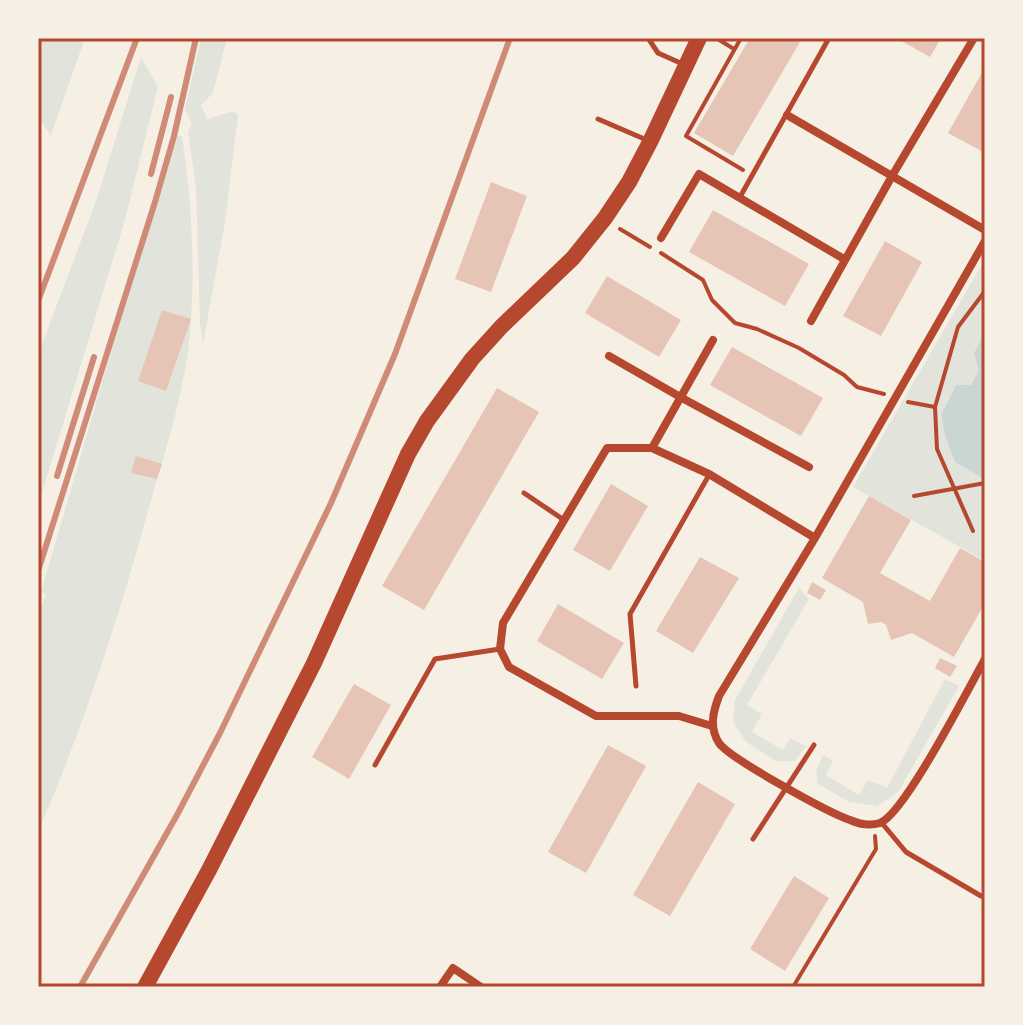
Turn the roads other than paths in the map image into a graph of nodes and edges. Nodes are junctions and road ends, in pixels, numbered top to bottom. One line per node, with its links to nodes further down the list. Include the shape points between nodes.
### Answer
1 (648, 38): 5 (lane, via 658,53)
2 (699, 38): 5 (highway)
3 (829, 38): 6 (lane)
4 (974, 38): 9 (street)
5 (685, 65): 8 (highway)
6 (787, 115): 9 (street); 10 (lane)
7 (598, 119): 8 (lane)
8 (650, 142): 35 (highway, via 605,218 573,258 472,359 427,421 314,663)
9 (892, 176): 11 (street); 14 (street)
10 (740, 197): 12 (street, via 699,174); 14 (street)
11 (985, 230)
12 (661, 238)
13 (985, 241): 24 (street)
14 (844, 259): 15 (street)
15 (811, 321)
16 (713, 340): 18 (street)
17 (609, 356): 18 (street)
18 (682, 398): 19 (street); 20 (street)
19 (652, 448): 21 (street); 23 (street, via 607,448)
20 (809, 467)
21 (709, 474): 24 (street); 27 (lane, via 630,614)
22 (524, 493): 23 (lane)
23 (564, 520): 25 (street, via 503,623)
24 (815, 538): 28 (street, via 719,696)
25 (500, 649): 28 (street, via 509,667 596,716 679,716); 30 (lane, via 435,659)
26 (985, 659): 32 (street, via 903,800)
27 (636, 686)
28 (712, 726): 31 (street, via 725,751)
29 (814, 745): 31 (lane)
30 (375, 765)
31 (787, 787): 32 (street, via 847,820); 33 (lane)
32 (878, 823): 34 (lane, via 906,852)
33 (753, 839)
34 (981, 896)
35 (145, 987)
36 (440, 987): 37 (street, via 453,968)
37 (481, 987)

